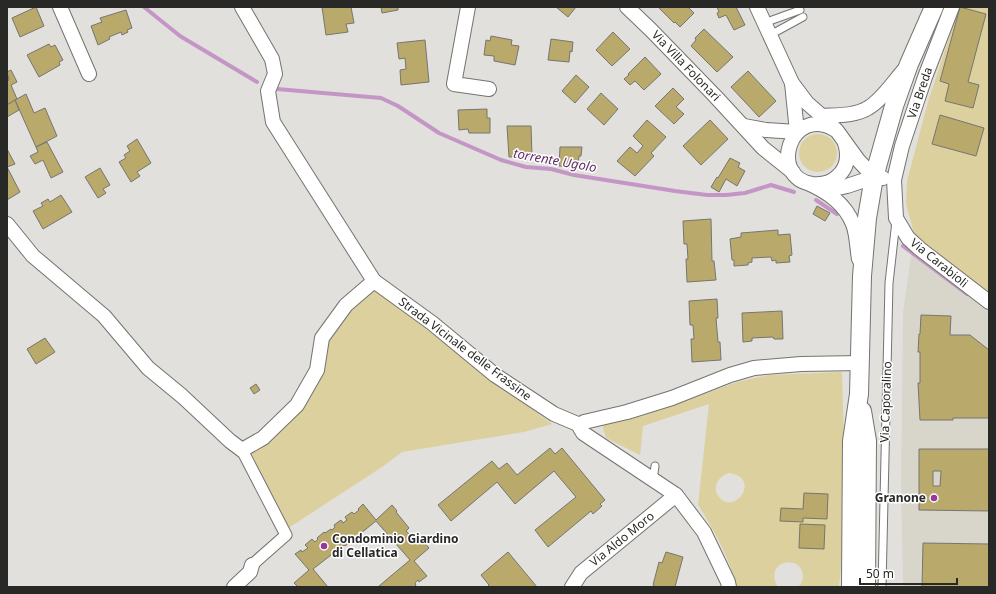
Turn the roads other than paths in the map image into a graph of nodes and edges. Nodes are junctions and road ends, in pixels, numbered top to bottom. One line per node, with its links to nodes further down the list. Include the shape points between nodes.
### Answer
1 (60, 7): 10 (street)
2 (242, 7): 27 (street, Strada Vicinale delle Frassine, via 274,66 275,74 268,91 273,122)
3 (468, 7): 12 (street, via 454,84)
4 (627, 7): 14 (street, Via Villa Folonari)
5 (757, 7): 8 (street)
6 (934, 7): 9 (street, Via Breda)
7 (952, 7): 20 (street, Via Breda, via 917,101)
8 (767, 29): 8 (lane, via 802,14); 11 (street)
9 (909, 64): 13 (street, via 868,108 857,113); 19 (street, Via Breda)
10 (89, 74)
11 (792, 83): 13 (street, via 807,103); 16 (street)
12 (489, 89)
13 (822, 116): 15 (street)
14 (744, 126): 16 (street); 18 (street, Via Villa Folonari, via 763,148)
15 (837, 131): 16 (street, via 817,124 806,126); 17 (street)
16 (797, 132): 18 (street, via 788,147 787,156)
17 (845, 142): 19 (street); 21 (street, via 848,152 843,171 828,183)
18 (793, 172): 21 (street)
19 (874, 177): 20 (street); 22 (street); 23 (street, Via Breda)
20 (894, 180): 24 (street, Via Breda)
21 (808, 183): 22 (street)
22 (825, 191): 26 (street, via 840,204 854,225)
23 (867, 218): 26 (street, Via Caporalino)
24 (896, 218): 28 (street, Via Carabioli, via 908,238 920,250); 42 (lane, Via Caporalino, via 889,283)
25 (7, 224): 32 (street, via 33,256 104,316 148,368)
26 (862, 276): 29 (street, Via Caporalino)
27 (374, 281): 31 (street, Strada Vicinale delle Frassine, via 432,323 495,375 554,414); 32 (street, via 346,305 322,338 317,370 298,405 263,438)
28 (989, 302)
29 (860, 363): 30 (street, Via Caporalino); 31 (street, via 754,368 672,398)
30 (859, 394): 40 (street, Via Caporalino, via 852,442); 41 (street, Via Caporalino, via 867,441)
31 (580, 425): 34 (street, via 583,433)
32 (242, 450): 36 (street, via 286,535)
33 (655, 466): 34 (lane)
34 (653, 481): 35 (street)
35 (681, 498): 38 (street, Via Aldo Moro, via 581,573); 39 (street, via 704,532)
36 (252, 565): 37 (street, via 250,572)
37 (234, 587)
38 (572, 587)
39 (729, 587)
40 (852, 587)
41 (866, 587)
42 (882, 587)

